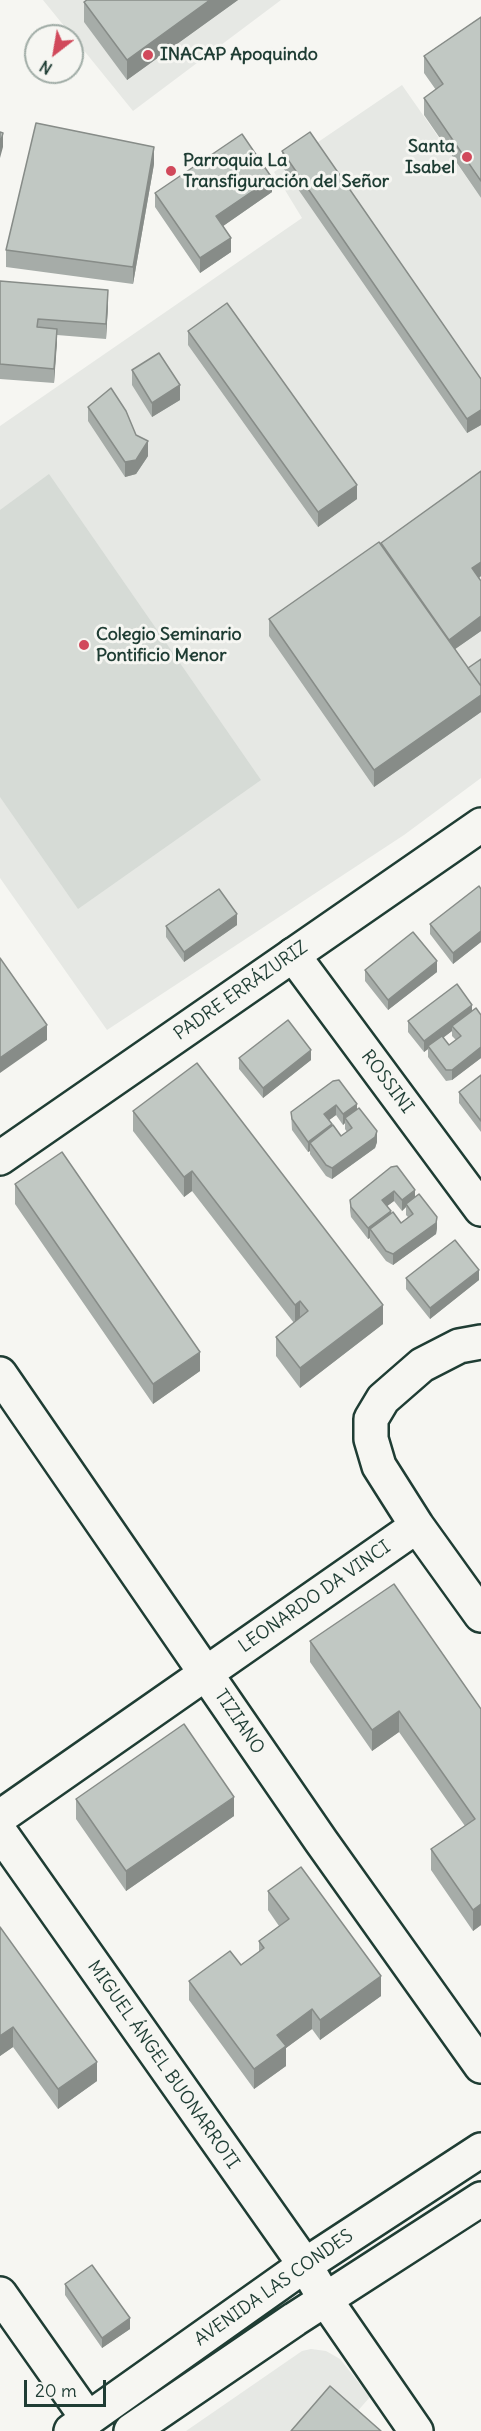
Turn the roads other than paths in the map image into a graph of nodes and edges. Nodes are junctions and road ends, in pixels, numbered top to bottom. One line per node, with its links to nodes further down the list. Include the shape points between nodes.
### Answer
1 (481, 825): 2 (street, PADRE ERRÁZURIZ)
2 (293, 955): 3 (street, PADRE ERRÁZURIZ); 4 (street, ROSSINI)
3 (0, 1158)
4 (481, 1209)
5 (481, 1342): 7 (street, via 459,1346 422,1365 383,1399 371,1419 371,1439 379,1466)
6 (0, 1374): 9 (street, TIZIANO)
7 (417, 1526): 8 (street); 9 (street, LEONARDO DA VINCI)
8 (481, 1615)
9 (206, 1673): 10 (street, LEONARDO DA VINCI); 12 (street, TIZIANO)
10 (0, 1816)
11 (0, 1832): 15 (street, MIGUEL ÁNGEL BUONARROTI)
12 (481, 2066)
13 (481, 2150): 15 (street, AVENIDA LAS CONDES)
14 (481, 2199): 17 (street, AVENIDA LAS CONDES)
15 (305, 2265): 17 (street, MIGUEL ÁNGEL BUONARROTI); 18 (street, AVENIDA LAS CONDES)
16 (0, 2294): 18 (street)
17 (325, 2299): 19 (street, AVENIDA LAS CONDES); 20 (street, MIGUEL ÁNGEL BUONARROTI)
18 (80, 2425)
19 (132, 2431)
20 (416, 2431)

